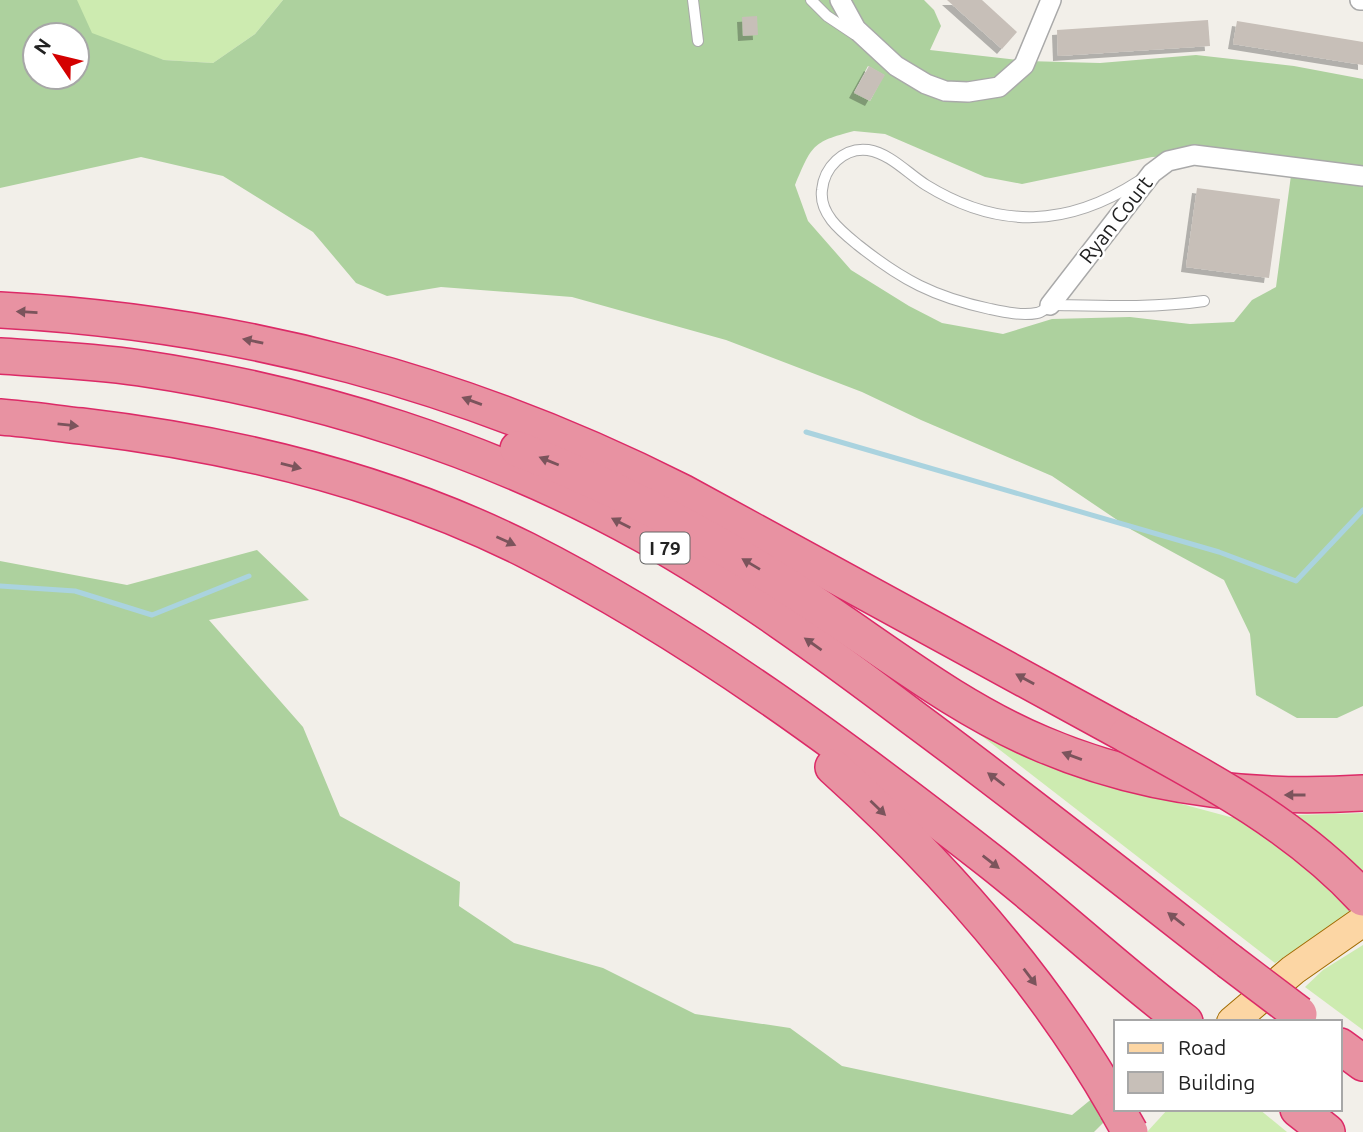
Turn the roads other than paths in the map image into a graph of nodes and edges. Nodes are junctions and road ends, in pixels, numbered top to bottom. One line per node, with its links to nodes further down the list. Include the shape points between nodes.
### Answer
1 (693, 0): 5 (lane)
2 (811, 0): 6 (lane)
3 (840, 0): 6 (street, via 856,29)
4 (1051, 0): 6 (street, via 1024,65 999,87 945,91 896,66)
5 (698, 41)
6 (877, 50)
7 (1152, 173): 8 (street, Ryan Court, via 1168,161 1194,155); 10 (street, Ryan Court); 10 (lane, via 1114,197 1070,214 1043,218 978,210 941,194 883,155 866,150 847,153 831,165 823,180 821,200 828,215 842,233 892,272 936,294 1005,312 1038,313)
8 (1363, 176)
9 (1203, 301): 10 (lane)
10 (1051, 305)
11 (0, 310): 17 (highway, one-way to 11, bridge, via 1269,818 1202,776 622,462 511,415 408,380 290,348 106,318)
12 (0, 356): 13 (highway, I 79)
13 (139, 368): 16 (highway, one-way to 13, via 1244,794 1165,782 1100,765 991,720 728,550 551,462 454,425 357,396 276,379); 20 (highway, I 79, one-way to 13, bridge, via 842,664 735,590 644,535 487,460 346,412)
14 (0, 417): 15 (highway, one-way to 15, via 130,432 345,479 464,522 523,549)
15 (718, 663): 19 (highway, one-way to 19, via 961,839); 24 (highway, one-way to 24, via 875,805 959,890 1029,975)
16 (1363, 793)
17 (1363, 898)
18 (1363, 921): 21 (main road, via 1293,970)
19 (1176, 1015)
20 (1304, 1018)
21 (1234, 1020)
22 (1342, 1047): 23 (highway)
23 (1363, 1063)
24 (1113, 1102)
25 (1118, 1111): 29 (highway, bridge)
26 (1137, 1111): 28 (main road)
27 (1301, 1111): 30 (highway)
28 (1118, 1132)
29 (1130, 1132)
30 (1327, 1132)

